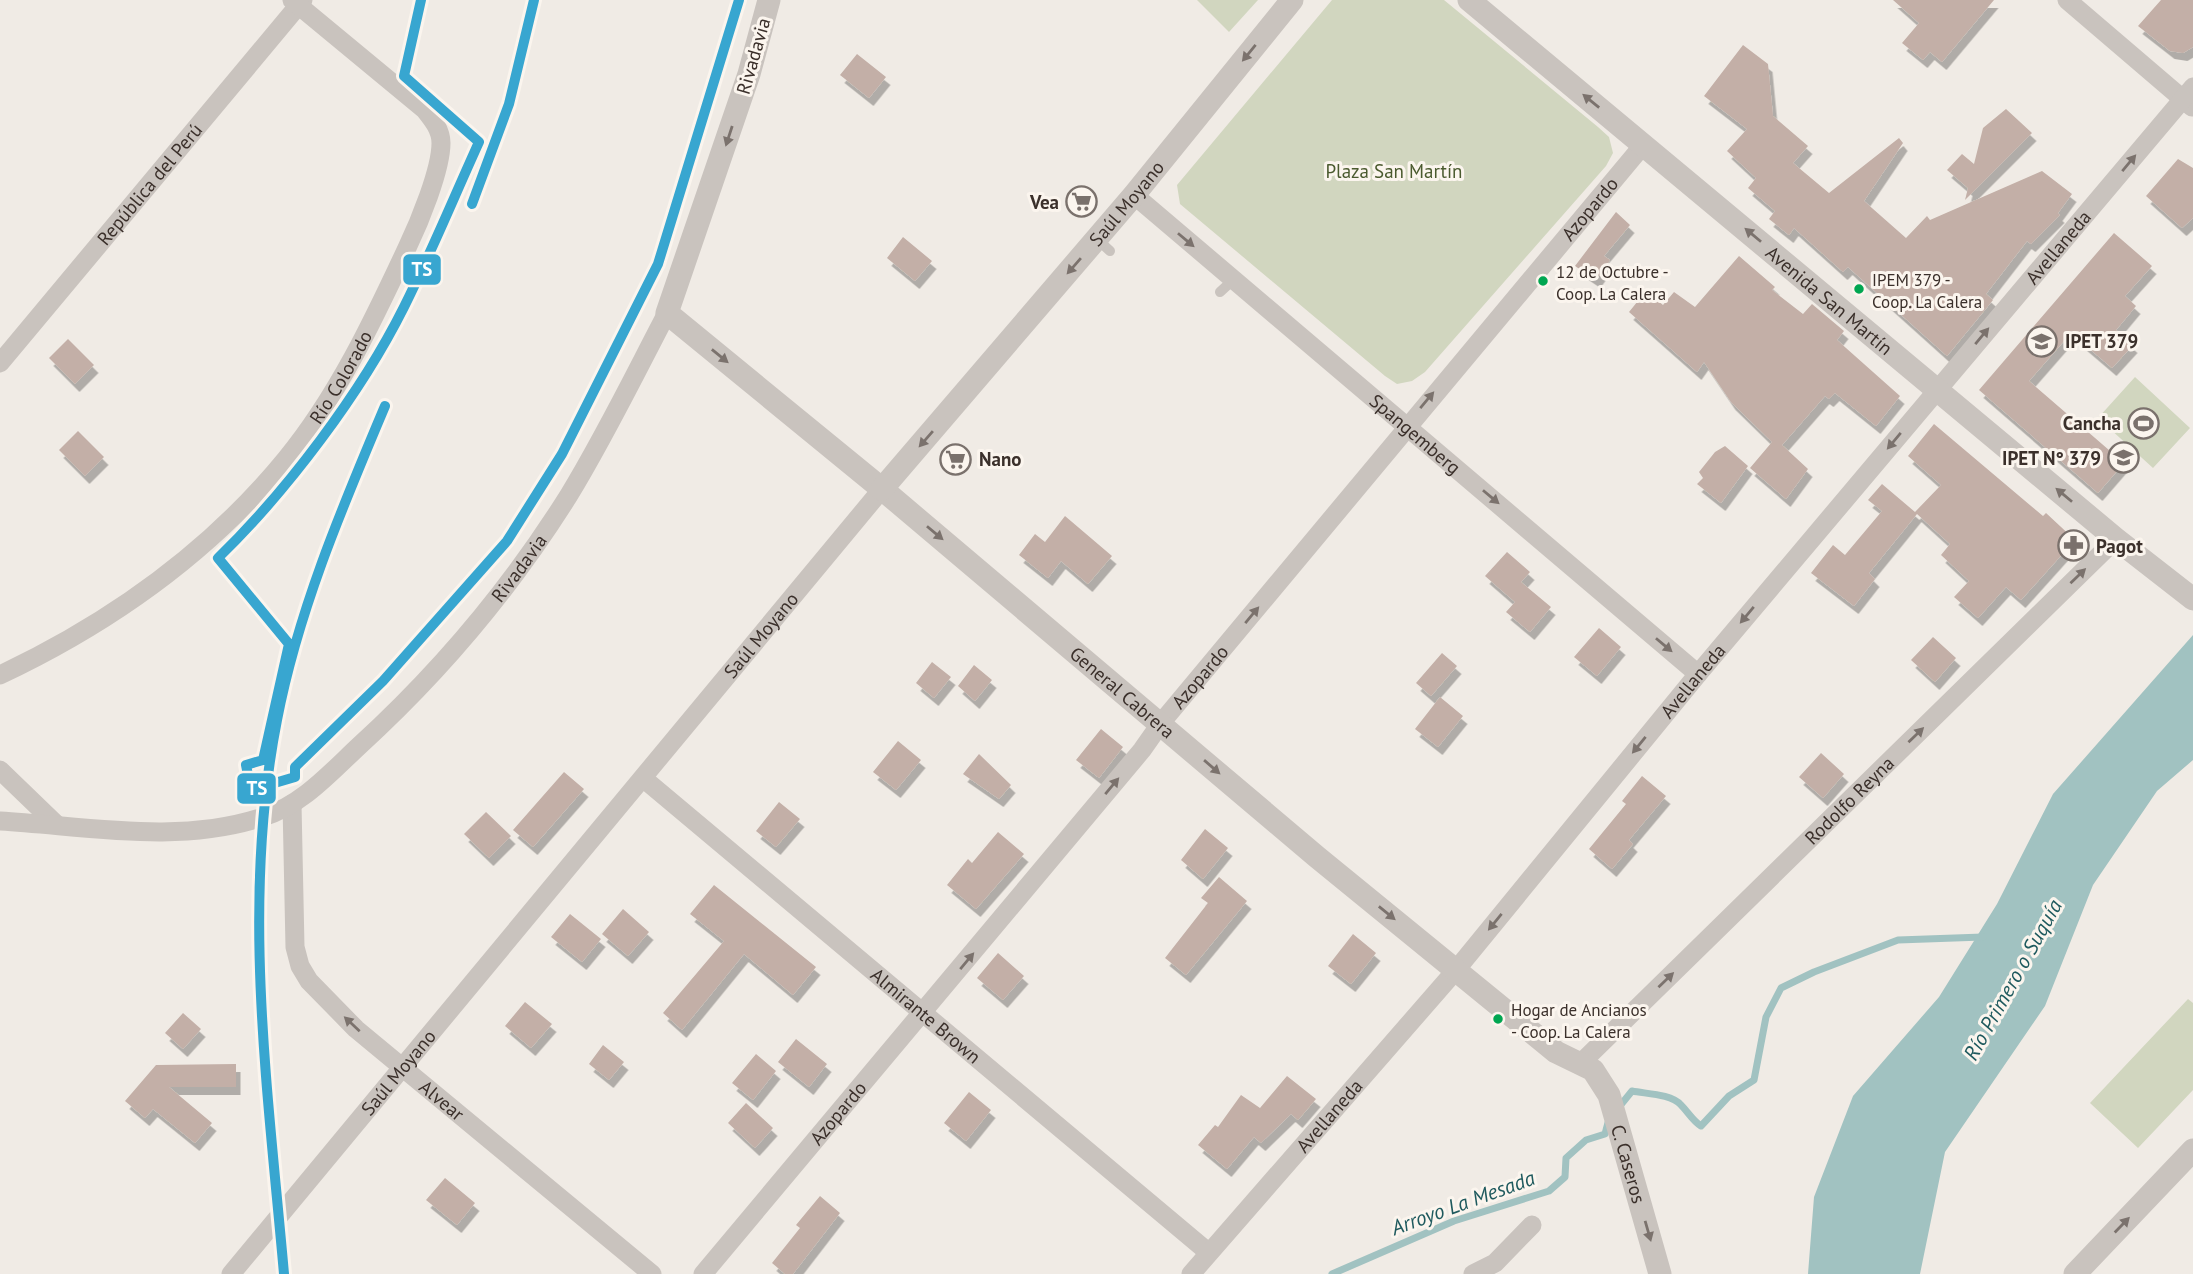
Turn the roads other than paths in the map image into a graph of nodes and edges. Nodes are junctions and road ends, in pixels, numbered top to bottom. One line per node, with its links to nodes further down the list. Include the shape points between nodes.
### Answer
1 (769, 0): 9 (street, Rivadavia, one-way to 9, via 749,74)
2 (1292, 0): 8 (street, Saúl Moyano, one-way to 8)
3 (1469, 0): 7 (street, Avenida San Martín, one-way to 3)
4 (2067, 0): 6 (street)
5 (298, 2): 10 (street, República del Perú); 17 (street, Río Colorado, via 437,125 441,142 424,212 341,380 286,459 218,531 137,598 55,649)
6 (2190, 98): 11 (street, Avellaneda, one-way to 6)
7 (1644, 144): 11 (street, Avenida San Martín, one-way to 7); 12 (street, Azopardo, one-way to 7)
8 (1134, 195): 12 (street, Spangemberg, one-way to 12, via 1227,286); 13 (street, Saúl Moyano, one-way to 13, via 1104,245)
9 (667, 313): 13 (street, General Cabrera, one-way to 13); 21 (street, Rivadavia, via 569,494 495,599 376,730)
10 (0, 363)
11 (1937, 388): 14 (street, Avenida San Martín, one-way to 11); 16 (street, Avellaneda, one-way to 16)
12 (1406, 425): 16 (street, Spangemberg, one-way to 16); 18 (street, Azopardo, one-way to 12)
13 (882, 489): 18 (street, General Cabrera, one-way to 18); 20 (street, Saúl Moyano)
14 (2116, 539): 15 (street, Avenida San Martín); 26 (street, Rodolfo Reyna, one-way to 14)
15 (2192, 598)
16 (1698, 674): 24 (street, Avellaneda, one-way to 24)
17 (0, 675)
18 (1161, 723): 24 (street, General Cabrera, one-way to 24); 25 (street, Azopardo, one-way to 18)
19 (0, 770): 23 (street)
20 (644, 779): 25 (street, Almirante Brown); 27 (street, Saúl Moyano)
21 (292, 804): 23 (street, Rivadavia, via 265,817 202,831); 27 (street, Alvear, one-way to 21, via 327,1001 300,966 293,924)
22 (0, 821): 23 (street, Rivadavia)
23 (57, 825)
24 (1456, 970): 26 (street, General Cabrera, via 1556,1052); 30 (street, Avellaneda)
25 (923, 1014): 30 (street, Almirante Brown); 33 (street, Azopardo)
26 (1582, 1062): 36 (street, C. Caseros, one-way to 36, via 1609,1095)
27 (404, 1068): 31 (street, Saúl Moyano); 32 (street, Alvear)
28 (2189, 1162): 37 (street, one-way to 28)
29 (1531, 1225): 35 (street, via 1495,1264)
30 (1208, 1252): 34 (street, Avellaneda)
31 (231, 1274)
32 (652, 1274)
33 (703, 1274)
34 (1191, 1274)
35 (1473, 1274)
36 (1660, 1274)
37 (2075, 1274)

